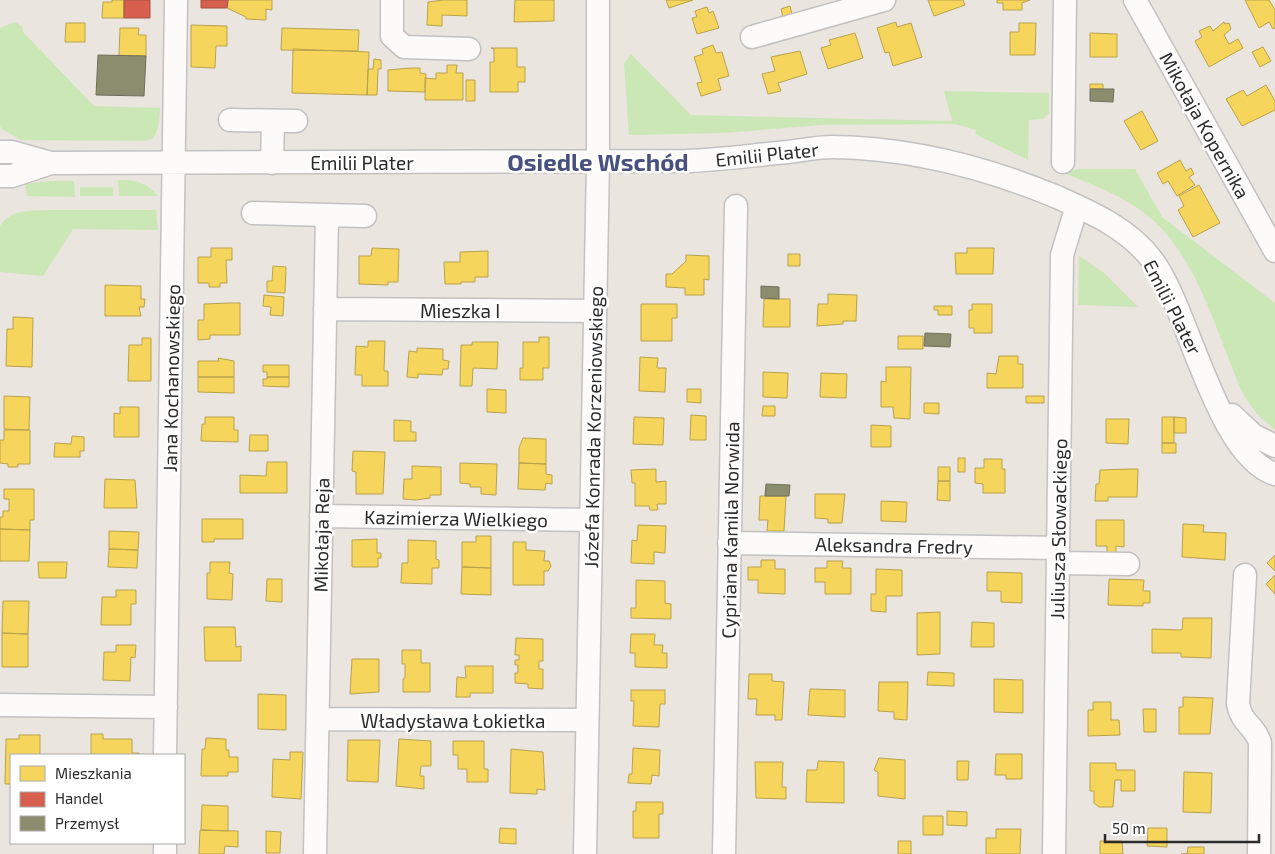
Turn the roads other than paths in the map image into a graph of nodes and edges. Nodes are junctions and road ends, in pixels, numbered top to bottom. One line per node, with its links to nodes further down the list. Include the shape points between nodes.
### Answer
1 (176, 0): 15 (street, Jana Kochanowskiego)
2 (392, 0): 8 (street, via 392,36 404,47)
3 (598, 0): 13 (street, Józefa Konrada Korzeniowskiego)
4 (884, 0): 7 (street)
5 (1065, 0): 14 (street)
6 (1135, 0): 24 (street, Mikołaja Kopernika)
7 (752, 37)
8 (469, 49)
9 (230, 120): 10 (street)
10 (273, 121): 11 (street); 16 (street)
11 (296, 121)
12 (0, 152): 17 (street, Emilii Plater, via 12,152)
13 (598, 161): 16 (street, Emilii Plater); 20 (street, Emilii Plater, via 712,160 831,147 886,149 994,172); 26 (street, Józefa Konrada Korzeniowskiego)
14 (1063, 162)
15 (174, 163): 16 (street, Emilii Plater); 17 (street, Emilii Plater); 37 (street, Jana Kochanowskiego)
16 (272, 163)
17 (51, 164): 18 (street, Emilii Plater, via 12,176)
18 (0, 176)
19 (736, 206): 32 (street, Cypriana Kamila Norwida)
20 (1077, 206): 27 (street, Emilii Plater, via 1126,233 1154,262); 33 (street, Juliusza Słowackiego, via 1062,255)
21 (253, 213): 22 (street)
22 (327, 215): 23 (street); 25 (street, Mikołaja Reja)
23 (365, 216)
24 (1275, 251)
25 (325, 309): 26 (street, Mieszka I); 30 (street, Mikołaja Reja)
26 (595, 311): 31 (street, Józefa Konrada Korzeniowskiego)
27 (1216, 398): 28 (street, Emilii Plater, via 1253,436); 29 (street, Emilii Plater, via 1231,432 1250,456)
28 (1275, 446)
29 (1275, 474)
30 (321, 516): 31 (street, Kazimierza Wielkiego); 38 (street, Mikołaja Reja)
31 (591, 520): 39 (street, Józefa Konrada Korzeniowskiego)
32 (730, 542): 33 (street, Aleksandra Fredry); 44 (street, Cypriana Kamila Norwida)
33 (1058, 555): 34 (street, Aleksandra Fredry); 45 (street, Juliusza Słowackiego)
34 (1128, 564)
35 (1245, 575): 41 (street, via 1238,704 1240,716 1258,735 1260,743)
36 (0, 705): 37 (street)
37 (166, 707): 40 (street, Jana Kochanowskiego)
38 (318, 719): 39 (street, Władysława Łokietka); 42 (street, Mikołaja Reja)
39 (587, 720): 43 (street, Józefa Konrada Korzeniowskiego)
40 (165, 754)
41 (1264, 840)
42 (315, 854)
43 (585, 854)
44 (724, 854)
45 (1054, 854)

